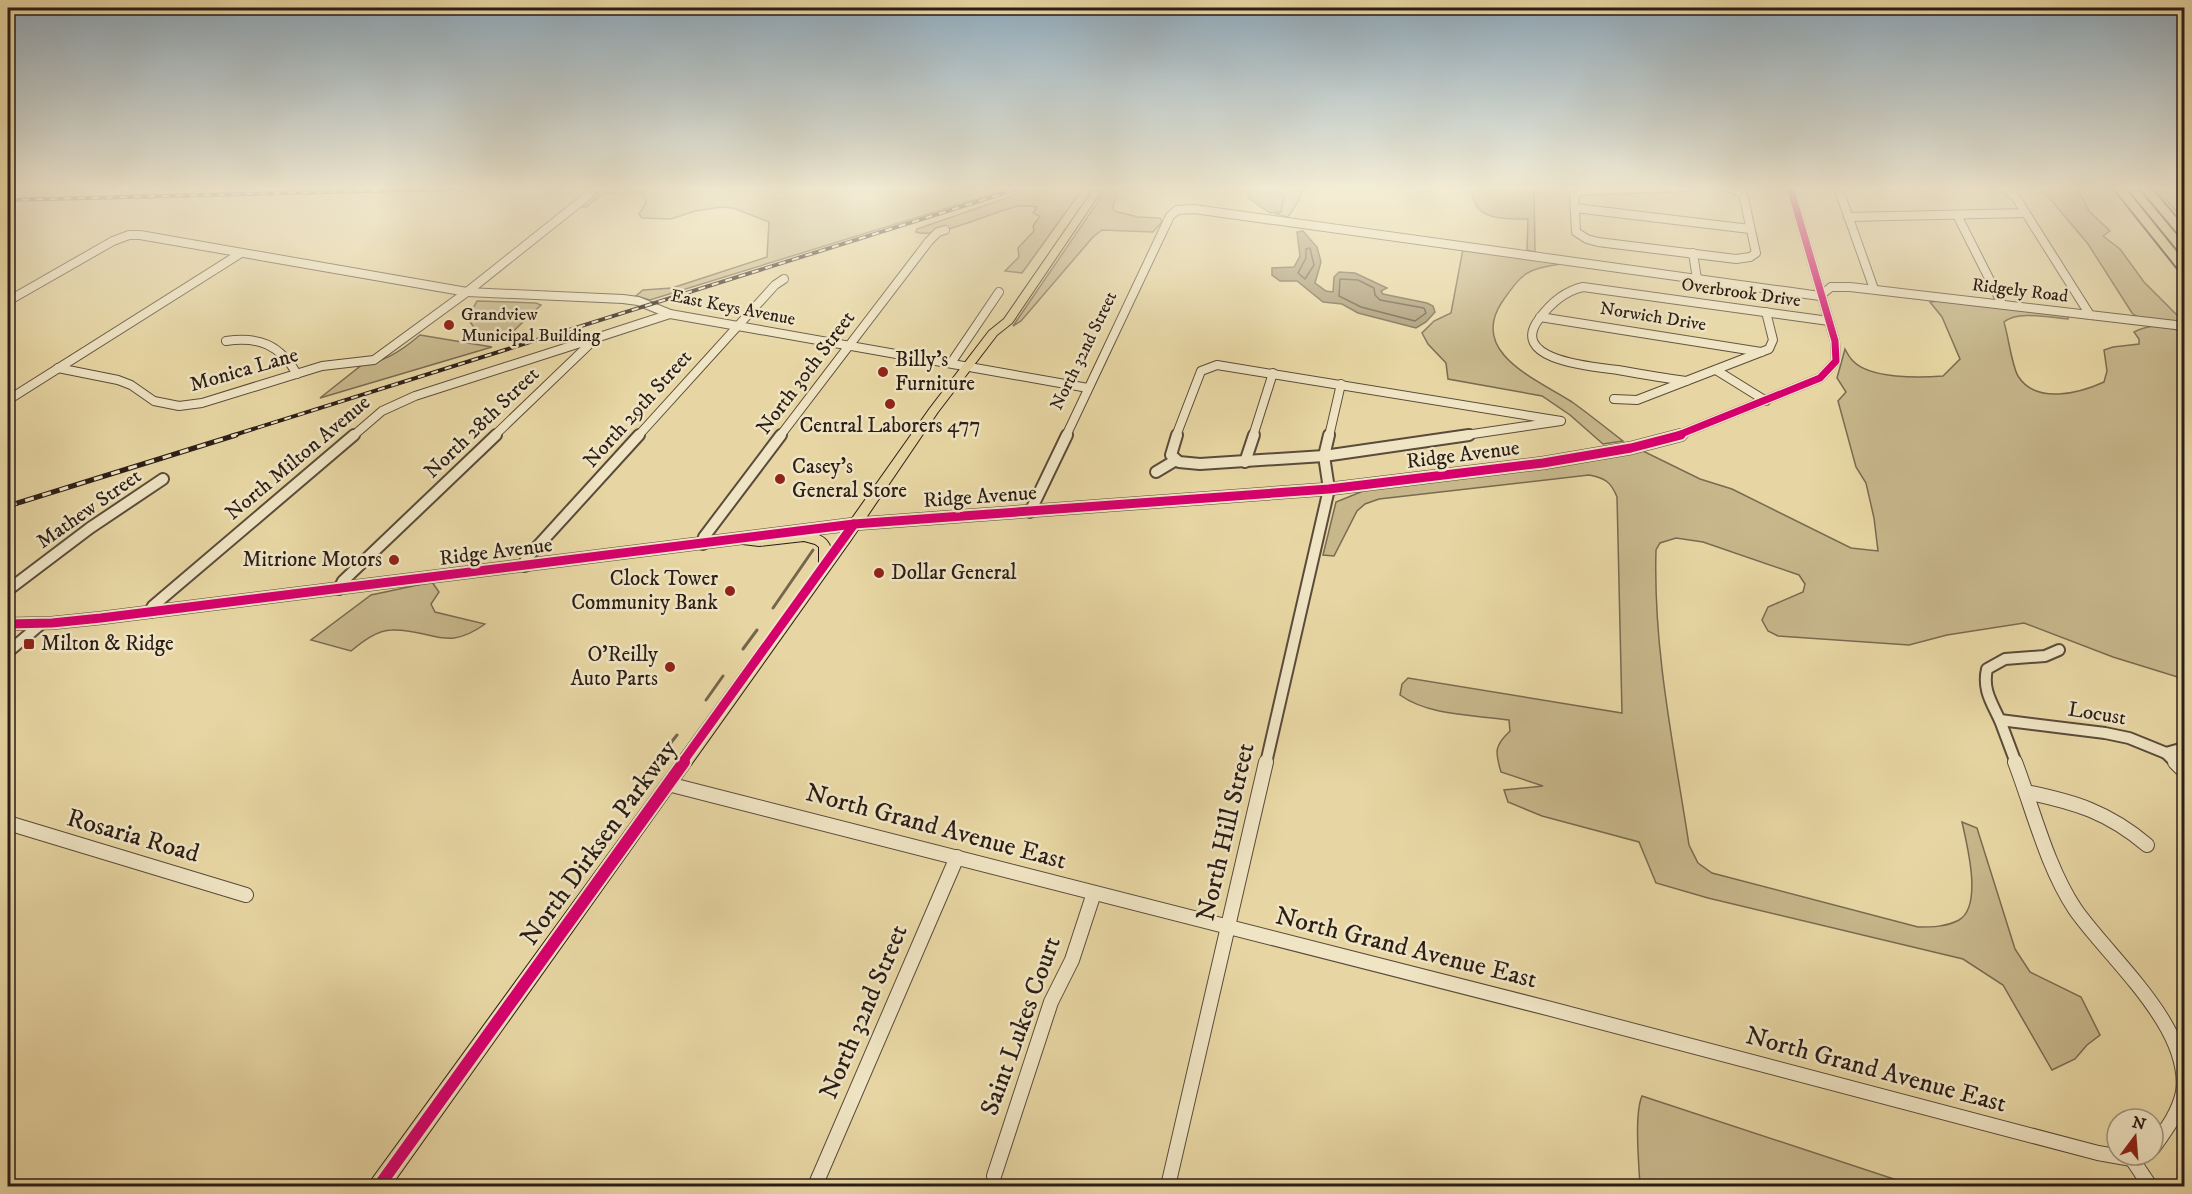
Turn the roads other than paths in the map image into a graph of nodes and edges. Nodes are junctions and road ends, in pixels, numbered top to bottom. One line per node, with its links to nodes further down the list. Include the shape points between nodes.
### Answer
1 (112, 243): 24 (street, East Keys Avenue)
2 (184, 243): 15 (street, East Keys Avenue)
3 (529, 243): 21 (street)
4 (928, 243): 35 (street, North 30th Street)
5 (1059, 243): 38 (main road, North Dirksen Parkway, via 1008,321 993,333)
6 (1157, 243): 45 (street, North 32nd Street)
7 (1436, 243): 19 (street, North 32nd Street)
8 (1615, 243): 16 (street)
9 (1753, 243): 16 (street, via 1753,259)
10 (1805, 243): 23 (street, Ridge Avenue)
11 (1857, 243): 20 (street)
12 (1971, 243): 25 (street)
13 (2045, 243): 28 (street)
14 (2163, 243): 17 (highway)
15 (241, 253): 21 (street, East Keys Avenue); 39 (street)
16 (1694, 253): 19 (street)
17 (2184, 268)
18 (784, 279): 31 (street, North 29th Street)
19 (1697, 279): 23 (street)
20 (1874, 289): 23 (street, Ridgely Road, via 1834,286); 25 (street, Ridgely Road)
21 (467, 292): 27 (street, East Keys Avenue, via 623,298); 42 (street, Monica Lane, via 374,360 343,362)
22 (999, 292): 37 (street)
23 (1820, 296): 30 (street, Ridge Avenue)
24 (10, 298)
25 (2002, 304): 28 (street, Ridgely Road)
26 (1766, 312): 29 (street, Overbrook Drive, via 1577,288 1564,294); 30 (street, Overbrook Drive); 36 (street, via 1773,340)
27 (670, 314): 31 (street, East Keys Avenue); 33 (street, North 28th Street)
28 (2090, 315): 32 (street, Ridgely Road)
29 (1540, 317): 36 (street, Norwich Drive); 43 (street, via 1535,323 1534,340 1539,350 1549,356 1569,363)
30 (1829, 321): 48 (street, Ridge Avenue, via 1837,355 1832,368 1820,378)
31 (738, 326): 35 (street, East Keys Avenue); 60 (street, North 29th Street, via 526,560)
32 (2184, 326)
33 (596, 338): 61 (street, North 28th Street); 63 (street, North Milton Avenue, via 415,396 382,411)
34 (226, 341): 42 (street, via 249,340 276,347 289,357)
35 (849, 346): 37 (street, East Keys Avenue); 58 (street, North 30th Street, via 717,519)
36 (1761, 352): 40 (street)
37 (951, 363): 38 (street, East Keys Avenue)
38 (968, 366): 45 (street, East Keys Avenue); 56 (main road, North Dirksen Parkway)
39 (58, 368): 42 (street, Monica Lane, via 131,384 154,401 179,406 202,403); 47 (street)
40 (1719, 369): 43 (street); 48 (street)
41 (1273, 373): 44 (street); 50 (street, via 1221,365 1204,369 1170,450); 51 (street)
42 (297, 374)
43 (1686, 381): 46 (street, via 1637,400)
44 (1341, 384): 49 (street); 49 (street, via 1561,421)
45 (1088, 388): 55 (street, North 32nd Street)
46 (1614, 399)
47 (8, 400)
48 (1768, 400): 54 (street, Ridge Avenue, via 1680,435 1631,448 1521,466)
49 (1324, 456): 51 (street); 54 (street)
50 (1176, 460): 51 (street, via 1188,464); 52 (street)
51 (1245, 462)
52 (1156, 472)
53 (163, 479): 62 (street, Mathew Street)
54 (1329, 489): 55 (street, Ridge Avenue); 79 (street, North Hill Street)
55 (1030, 512): 56 (street, Ridge Avenue)
56 (854, 524): 57 (street, Ridge Avenue); 59 (main road, North Dirksen Parkway)
57 (739, 540): 58 (street, Ridge Avenue); 59 (main road, via 816,538 825,546)
58 (703, 544): 60 (street, Ridge Avenue)
59 (825, 564): 72 (main road, North Dirksen Parkway)
60 (525, 566): 61 (street, Ridge Avenue)
61 (339, 589): 63 (street, Ridge Avenue)
62 (8, 590)
63 (150, 612): 65 (street, Ridge Avenue)
64 (8, 624): 65 (street)
65 (41, 624): 67 (street)
66 (2060, 650): 68 (street, via 2045,656 2005,659 1987,669 1987,697)
67 (8, 652)
68 (2000, 720): 70 (street, Locust, via 2105,733); 73 (street)
69 (2184, 748): 70 (street)
70 (2166, 753): 71 (street)
71 (2184, 771)
72 (668, 784): 76 (street, North Grand Avenue East); 85 (main road, North Dirksen Parkway)
73 (2026, 792): 75 (street, via 2094,808); 80 (street, via 2060,883 2076,910 2167,1024 2179,1053)
74 (8, 824): 78 (street, Rosaria Road)
75 (2147, 845)
76 (957, 857): 77 (street, North Grand Avenue East); 86 (street, North 32nd Street)
77 (1094, 893): 79 (street, North Grand Avenue East); 84 (street, Saint Lukes Court, via 1072,960 1051,1002)
78 (246, 895)
79 (1229, 929): 82 (street, North Grand Avenue East); 87 (street, North Hill Street)
80 (2184, 1092): 81 (street)
81 (2165, 1131)
82 (2105, 1154)
83 (2141, 1167): 88 (street)
84 (994, 1176)
85 (379, 1186)
86 (815, 1186)
87 (1168, 1186)
88 (2150, 1186)

